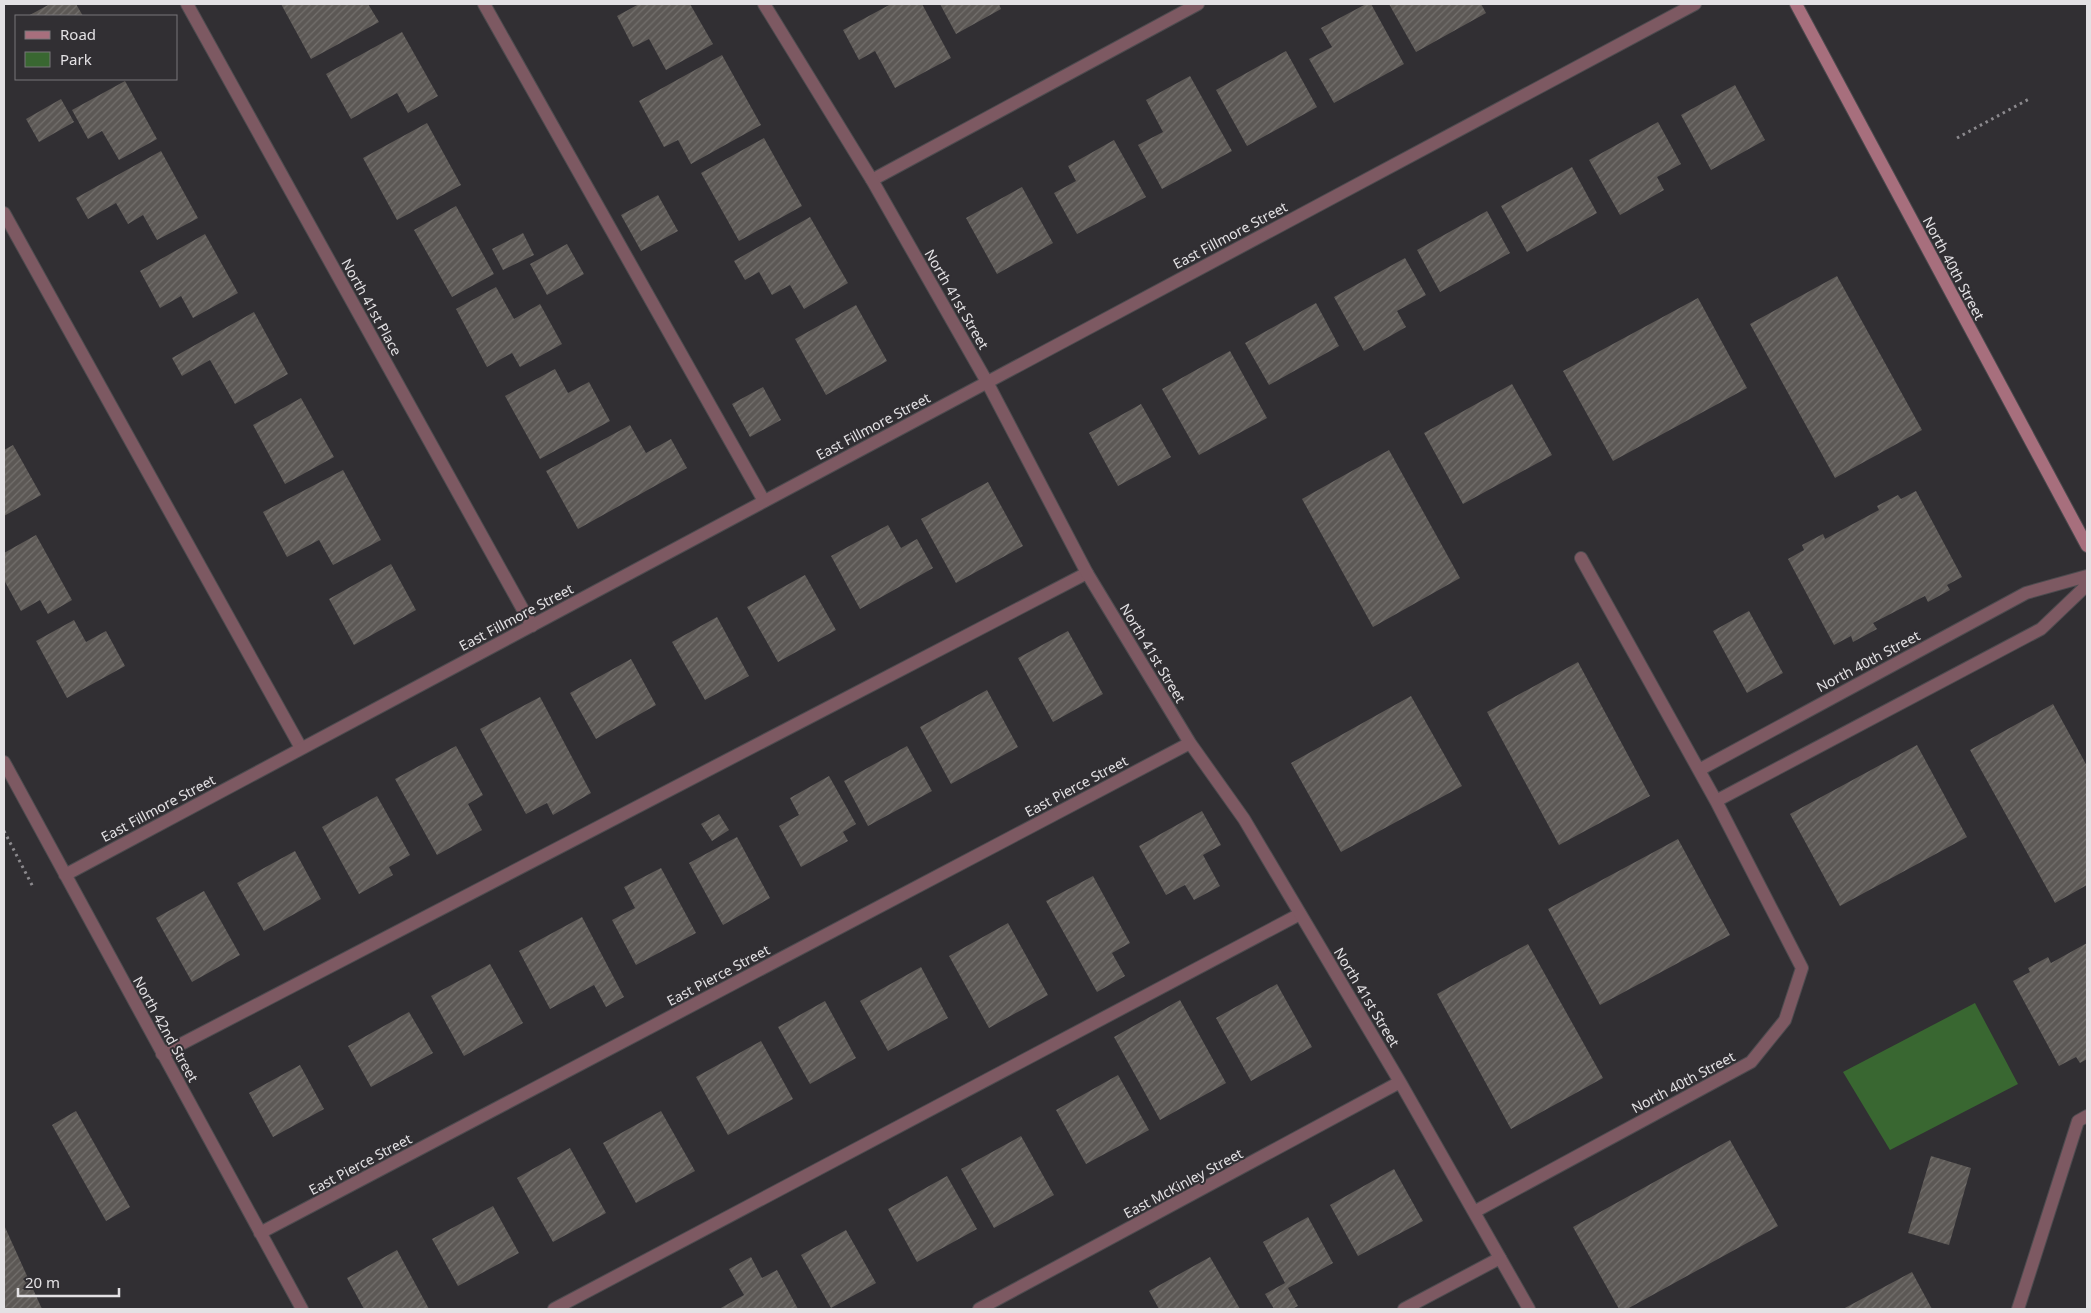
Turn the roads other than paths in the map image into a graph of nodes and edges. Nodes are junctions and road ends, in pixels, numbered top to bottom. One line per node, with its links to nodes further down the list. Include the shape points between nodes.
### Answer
1 (187, 4): 16 (street, North 41st Place)
2 (484, 4): 10 (street)
3 (764, 4): 7 (street, North 41st Street)
4 (1198, 4): 7 (street)
5 (1695, 4): 9 (street, East Fillmore Street)
6 (1796, 4): 11 (main road, North 40th Street)
7 (872, 180): 9 (street, North 41st Street)
8 (4, 213): 18 (street)
9 (987, 382): 10 (street, East Fillmore Street); 13 (street, North 41st Street)
10 (764, 501): 16 (street, East Fillmore Street)
11 (2087, 546)
12 (1581, 558): 20 (street)
13 (1087, 573): 17 (street, North 41st Street); 24 (street)
14 (2087, 576): 20 (street, North 40th Street, via 2026,592)
15 (2087, 585): 21 (street, via 2041,630)
16 (532, 626): 18 (street, East Fillmore Street)
17 (1190, 743): 23 (street, North 41st Street, via 1244,819); 28 (street, East Pierce Street)
18 (302, 748): 22 (street, East Fillmore Street)
19 (4, 762): 22 (street, North 42nd Street)
20 (1699, 770): 21 (street, North 40th Street)
21 (1716, 801): 27 (street, North 40th Street, via 1802,968 1785,1020 1751,1062)
22 (65, 875): 24 (street, North 42nd Street)
23 (1300, 914): 25 (street, North 41st Street); 31 (street)
24 (162, 1054): 28 (street, North 42nd Street)
25 (1400, 1082): 27 (street, North 41st Street); 32 (street, East McKinley Street)
26 (2087, 1116): 35 (street, via 2078,1121)
27 (1474, 1212): 29 (street, North 41st Street)
28 (260, 1233): 30 (street, North 42nd Street)
29 (1500, 1258): 33 (street); 34 (street, North 41st Street)
30 (302, 1309)
31 (554, 1309)
32 (979, 1309)
33 (1404, 1309)
34 (1529, 1309)
35 (2018, 1309)

